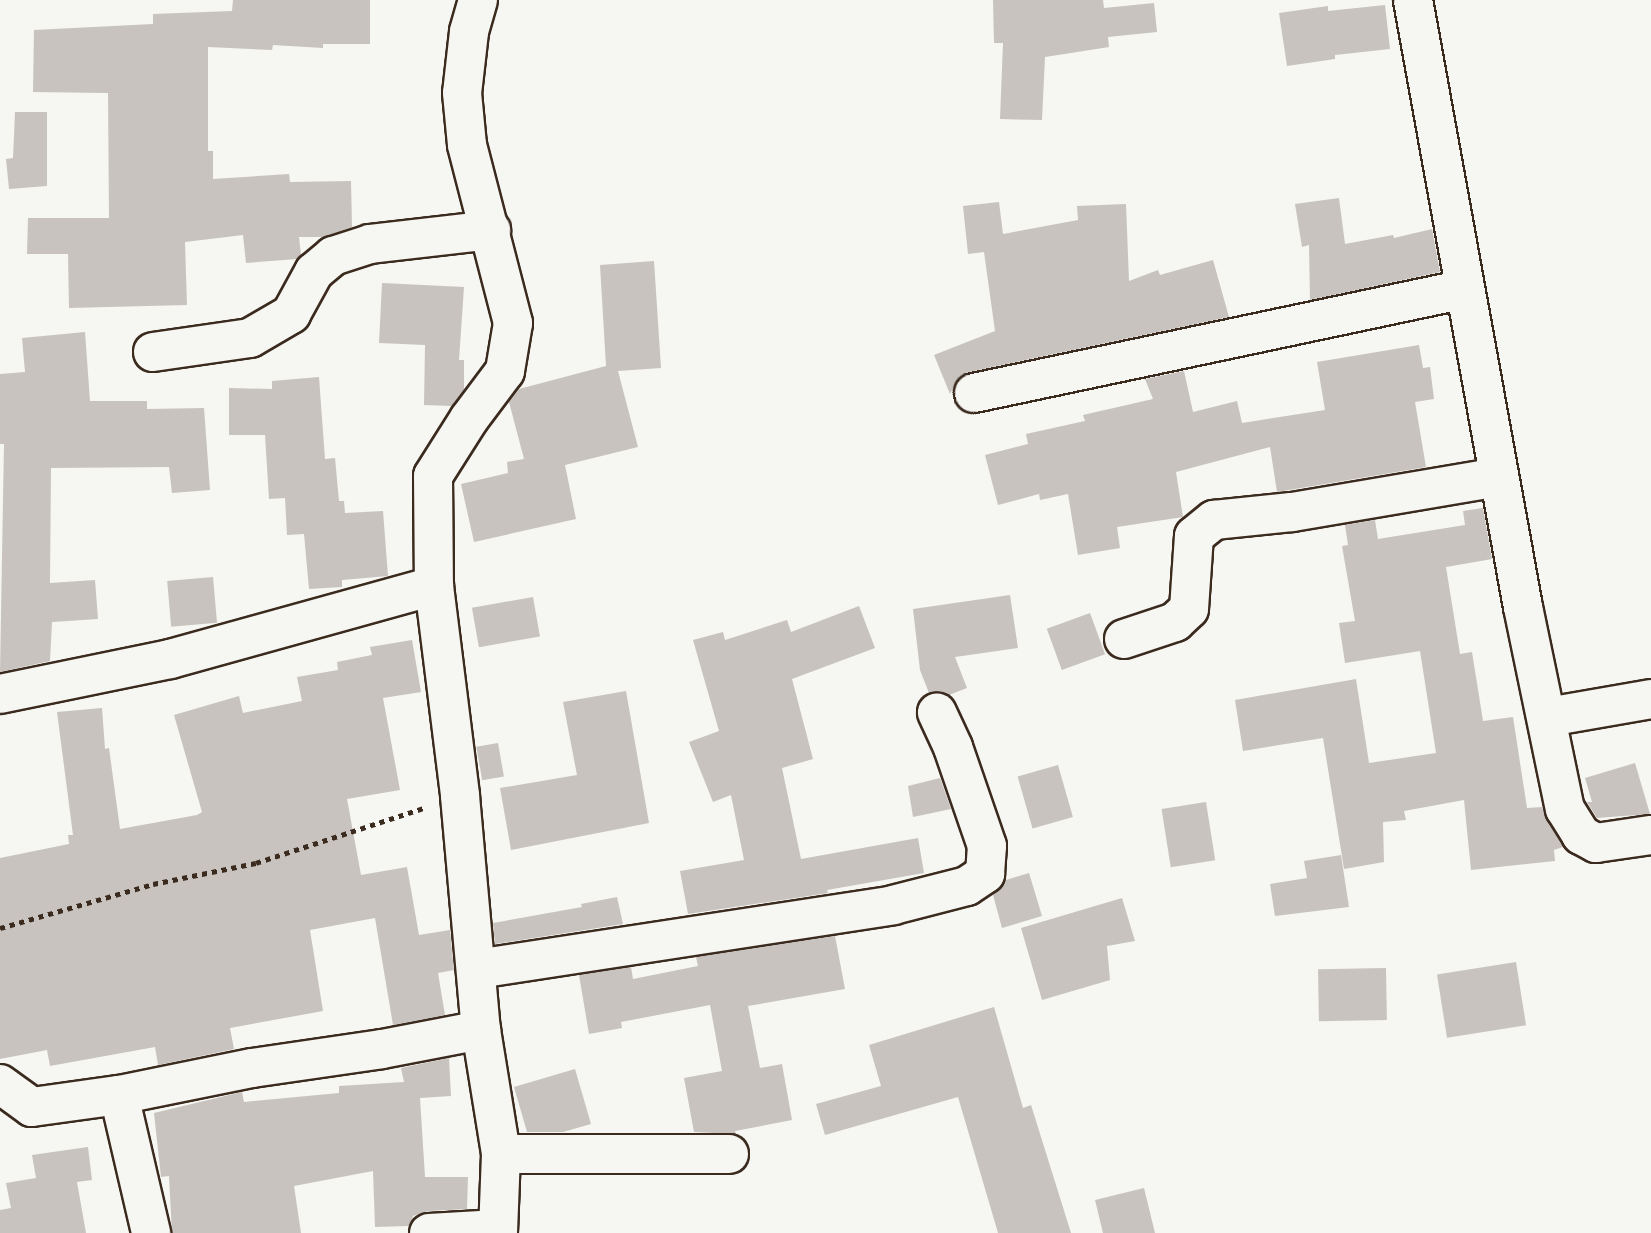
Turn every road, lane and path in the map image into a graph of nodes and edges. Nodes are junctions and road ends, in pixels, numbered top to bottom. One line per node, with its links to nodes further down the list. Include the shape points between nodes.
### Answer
1 (478, 0): 3 (street, via 462,93 467,145)
2 (1413, 0): 4 (street)
3 (491, 230): 5 (street, via 370,244 333,256 314,272 291,314 250,338); 8 (street, via 513,323 505,371 433,476)
4 (1465, 289): 6 (street); 7 (street)
5 (153, 352)
6 (974, 393)
7 (1499, 477): 9 (street, via 1293,512 1214,520 1194,536 1189,608 1175,622); 13 (street)
8 (434, 586): 10 (street, via 170,659); 14 (street)
9 (1124, 639)
10 (0, 694)
11 (1651, 699): 13 (street)
12 (937, 713): 17 (street, via 987,846 985,874 967,886 893,905)
13 (1548, 717): 15 (street, via 1565,809 1581,835 1595,843)
14 (460, 796): 16 (path, via 256,863 153,884); 17 (street)
15 (1651, 835)
16 (0, 928)
17 (477, 969): 18 (street)
18 (481, 1030): 20 (street); 21 (street)
19 (0, 1084): 20 (street, via 32,1107)
20 (119, 1095): 24 (street)
21 (501, 1154): 22 (street); 23 (street)
22 (729, 1154)
23 (498, 1231): 25 (street)
24 (151, 1233)
25 (429, 1233)

